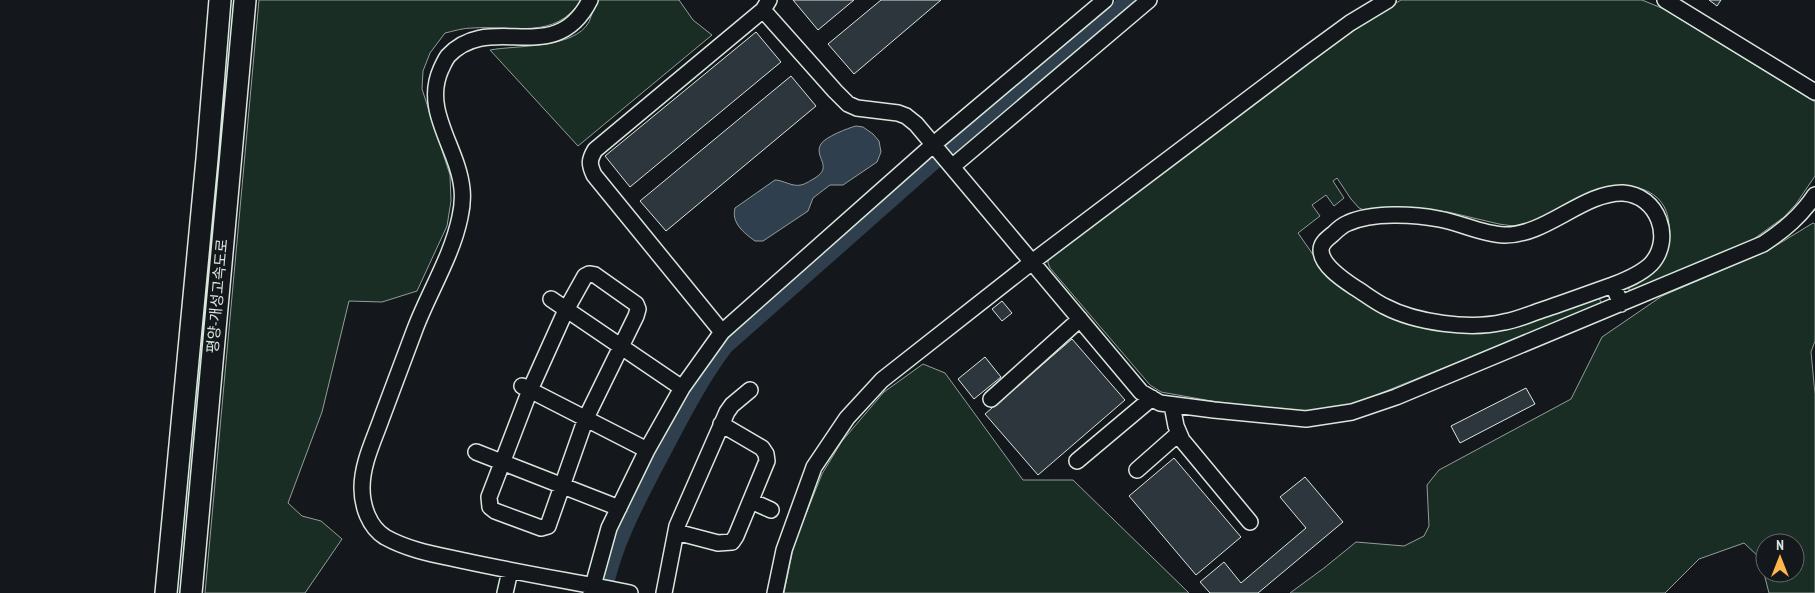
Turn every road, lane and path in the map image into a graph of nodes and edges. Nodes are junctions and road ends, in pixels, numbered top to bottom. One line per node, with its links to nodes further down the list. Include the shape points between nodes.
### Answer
1 (220, 0): 42 (highway, 평양-개성고속도로)
2 (245, 0): 43 (highway, 평양-개성고속도로)
3 (590, 0): 40 (street, via 576,22 562,32 546,37 476,39 462,44 446,58 434,95 462,188 460,218 412,336 365,464 363,478 368,517 384,536 420,552)
4 (1105, 0): 10 (street)
5 (1149, 0): 10 (street)
6 (1388, 0): 12 (street, via 1305,56)
7 (1665, 0): 9 (street)
8 (766, 5): 10 (street, via 848,104 906,116); 18 (street, via 595,150 590,159 594,175)
9 (1815, 92)
10 (943, 155): 12 (street); 18 (street)
11 (1815, 195): 15 (street, via 1792,222 1762,244)
12 (1032, 262): 17 (street); 47 (street, via 882,380 847,418 814,467 784,550)
13 (1614, 285): 13 (street, via 1651,264 1661,248 1662,229 1656,212 1642,198 1623,193 1606,196 1532,230 1516,234 1486,232 1438,219 1390,216 1347,223 1321,248 1327,265 1385,306 1412,317 1449,323 1483,326 1506,322); 15 (street)
14 (551, 299): 16 (street)
15 (1620, 304): 25 (street, via 1396,397 1352,412 1306,419)
16 (566, 310): 19 (street); 19 (street, via 585,276 595,275 636,304 638,309); 20 (street)
17 (1080, 319): 23 (street); 24 (street, via 1141,392)
18 (722, 332): 21 (street)
19 (621, 347): 21 (street); 26 (street)
20 (526, 388): 26 (street); 32 (street)
21 (682, 388): 29 (street)
22 (750, 390): 27 (street, via 732,405)
23 (991, 398)
24 (1152, 398): 25 (street); 31 (street)
25 (1172, 405): 28 (street)
26 (586, 418): 29 (street); 34 (street)
27 (722, 424): 35 (street, via 762,448 766,454 766,466); 39 (street)
28 (1179, 433): 33 (street); 38 (street)
29 (647, 450): 36 (street)
30 (476, 452): 32 (street)
31 (1077, 461)
32 (501, 462): 34 (street); 34 (street, via 488,502 495,511 546,528)
33 (1137, 470)
34 (562, 486): 36 (street)
35 (751, 501): 37 (street); 39 (street, via 732,542 718,543)
36 (619, 508): 41 (street, via 609,528)
37 (771, 510)
38 (1250, 522)
39 (676, 532): 46 (street)
40 (510, 570): 41 (street); 44 (street)
41 (594, 588): 45 (street)
42 (166, 593)
43 (191, 593)
44 (505, 593)
45 (630, 593)
46 (664, 593)
47 (775, 593)

